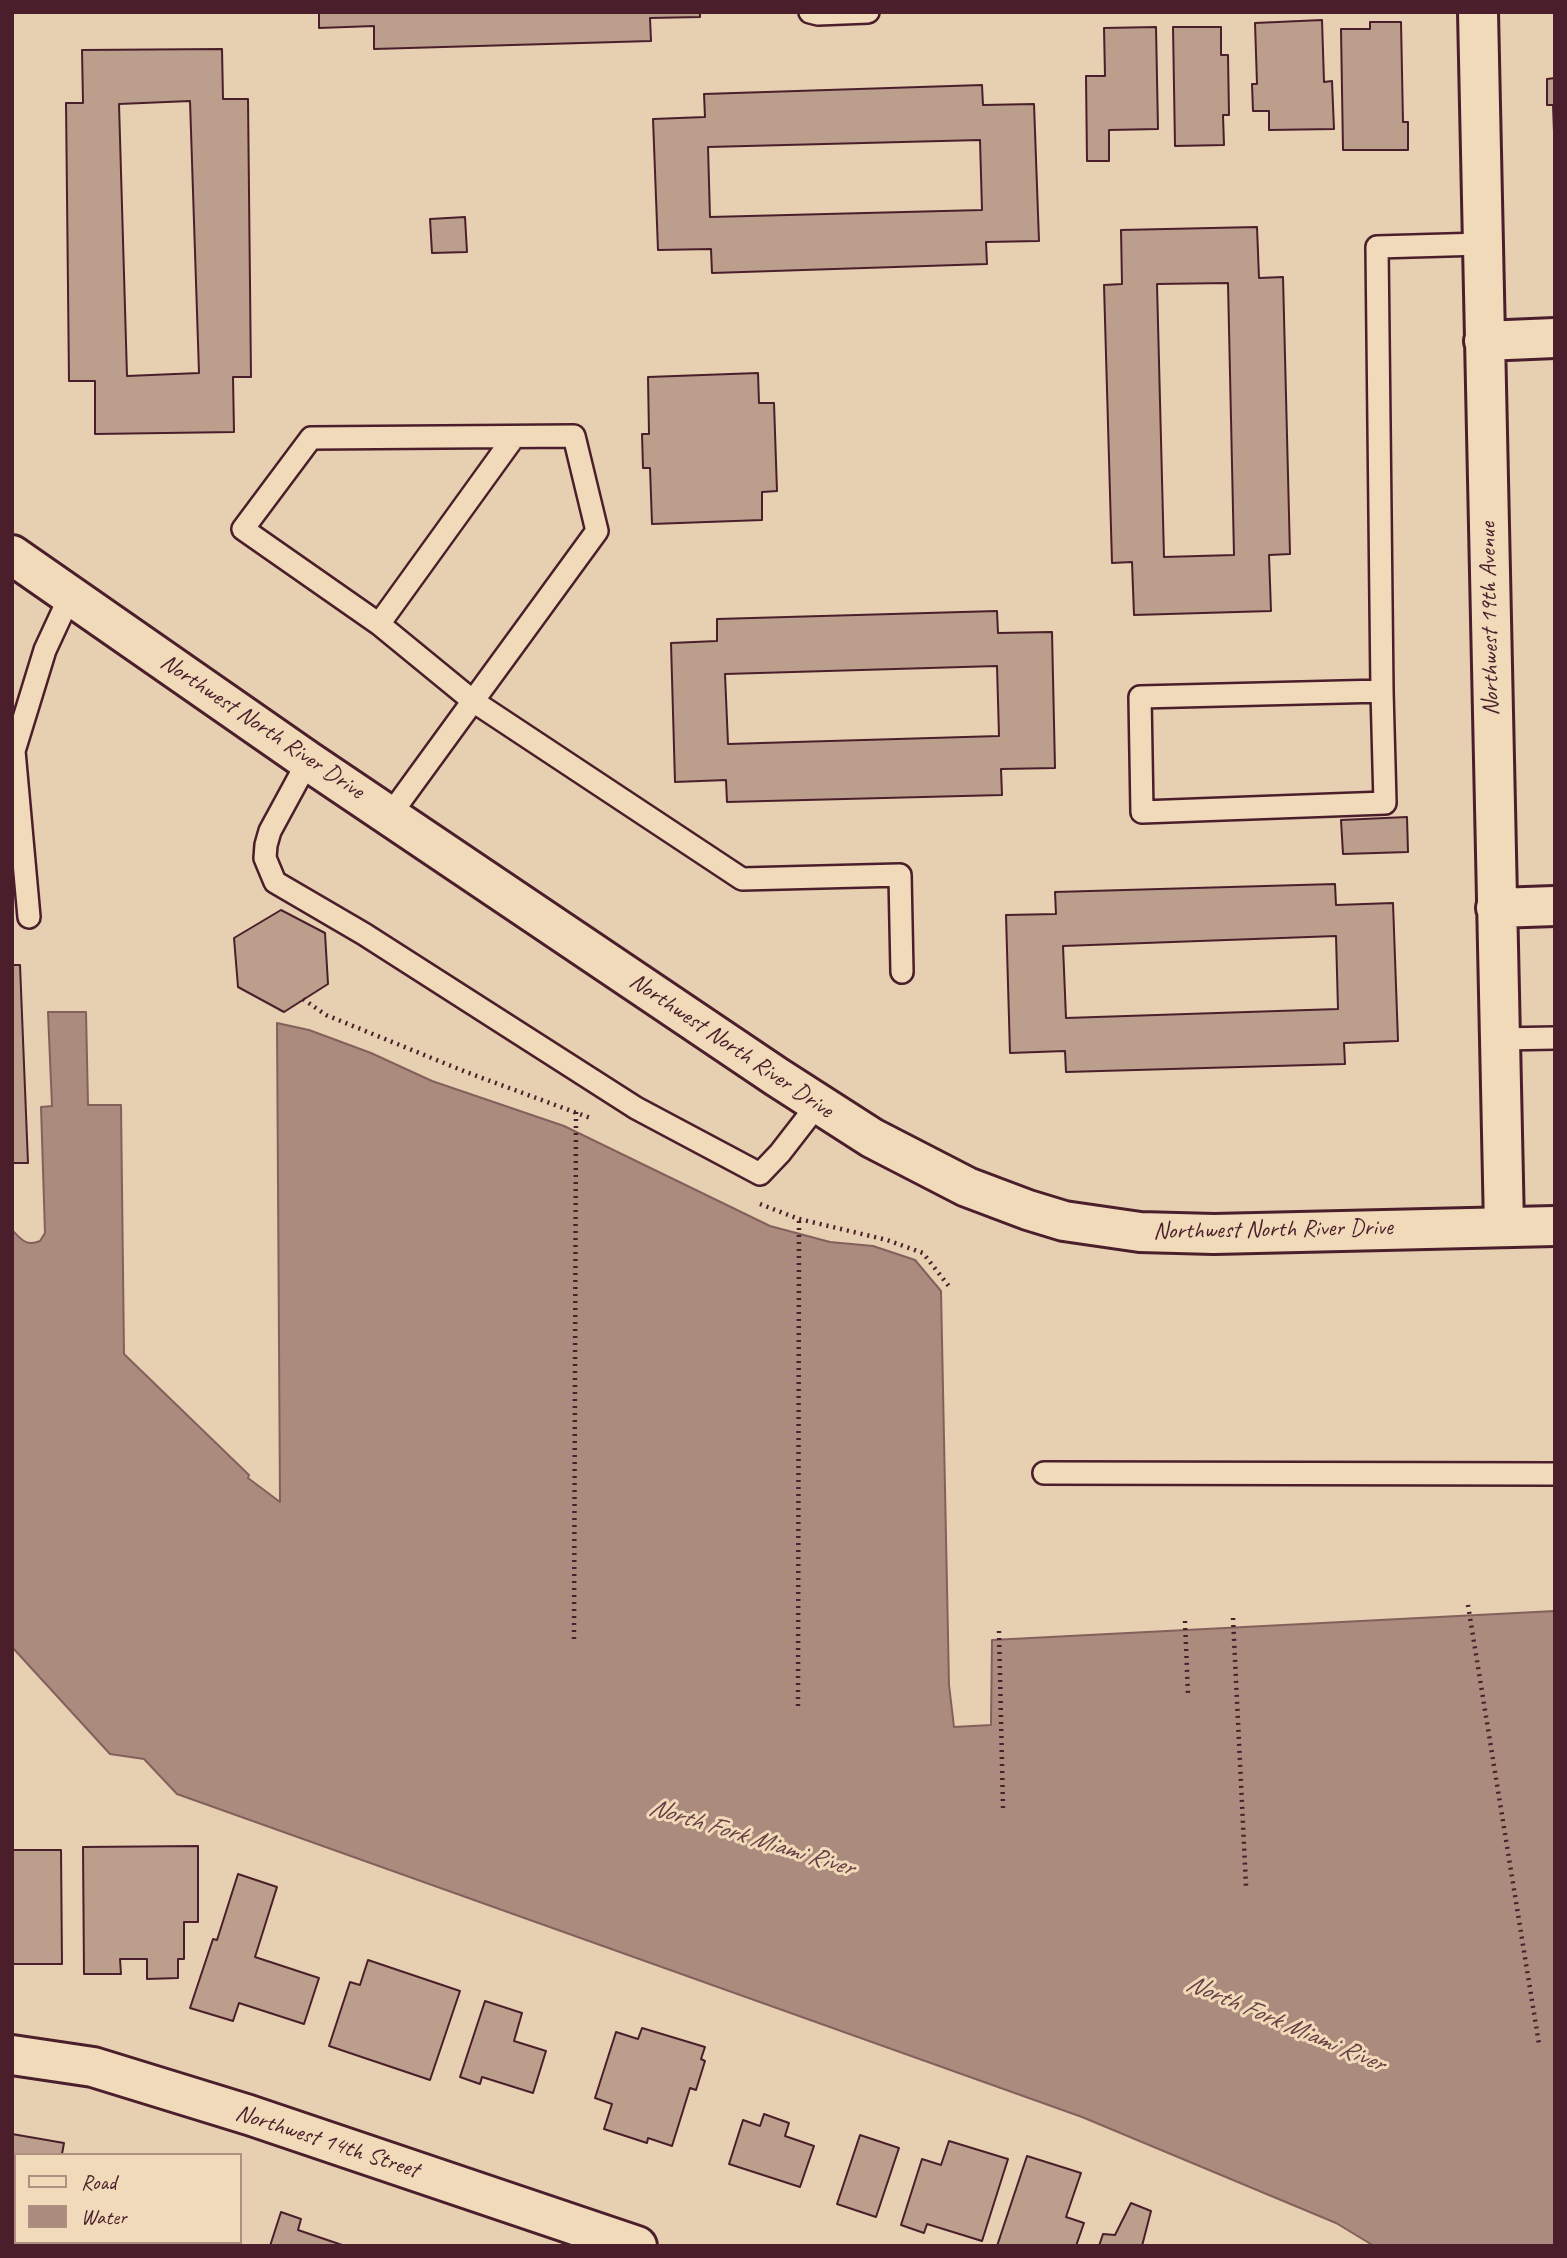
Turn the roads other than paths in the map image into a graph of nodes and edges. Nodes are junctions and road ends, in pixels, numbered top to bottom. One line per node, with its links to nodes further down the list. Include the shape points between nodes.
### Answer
1 (810, 12): 4 (lane)
2 (868, 12): 4 (lane)
3 (1478, 12): 5 (street, Northwest 19th Avenue)
4 (845, 13)
5 (1482, 244): 7 (street, Northwest 19th Avenue); 12 (lane, via 1377,247)
6 (1555, 338): 7 (street)
7 (1484, 341): 17 (street, Northwest 19th Avenue)
8 (514, 437): 11 (lane); 11 (lane, via 311,438 243,529); 13 (lane, via 575,436 597,531)
9 (12, 555): 10 (street, Northwest North River Drive)
10 (70, 596): 14 (street, Northwest North River Drive); 18 (lane, via 45,650 14,751)
11 (379, 624): 13 (lane)
12 (1382, 691): 12 (lane, via 1140,696 1142,812 1385,803)
13 (473, 701): 15 (lane); 19 (lane, via 742,879 900,875)
14 (308, 761): 15 (street, Northwest North River Drive); 22 (lane, via 266,845 265,858 275,882 636,1108 760,1174)
15 (390, 815): 22 (street, Northwest North River Drive)
16 (1555, 906): 17 (street)
17 (1496, 908): 21 (street, Northwest 19th Avenue)
18 (29, 916)
19 (902, 972)
20 (1555, 1038): 21 (lane)
21 (1499, 1039): 23 (street, Northwest 19th Avenue)
22 (818, 1104): 23 (street, Northwest North River Drive, via 897,1153 967,1187 1080,1224 1197,1234)
23 (1504, 1226): 24 (street, Northwest North River Drive)
24 (1555, 1226)
25 (1044, 1473): 26 (lane)
26 (1555, 1474)
27 (12, 2054): 28 (street, Northwest 14th Street, via 93,2067)
28 (637, 2246)

